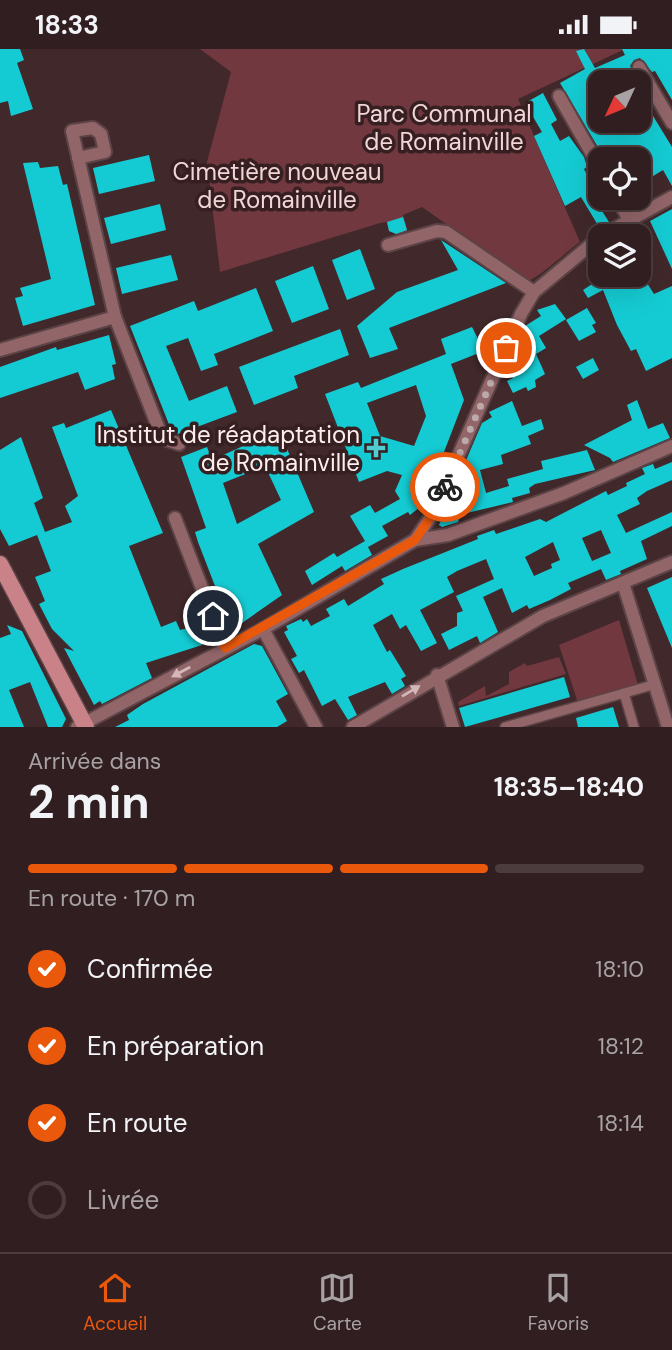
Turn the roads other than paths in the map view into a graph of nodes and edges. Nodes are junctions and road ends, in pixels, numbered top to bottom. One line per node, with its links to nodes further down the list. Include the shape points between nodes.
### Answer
1 (639, 67): 3 (street)
2 (559, 96): 4 (street)
3 (672, 123)
4 (588, 147)
5 (78, 158): 13 (street)
6 (672, 197): 8 (street)
7 (624, 210): 8 (street)
8 (629, 220): 9 (street)
9 (622, 224)
10 (388, 245): 12 (street, via 446,232)
11 (588, 248): 12 (street)
12 (534, 292): 18 (street, via 432,515)
13 (115, 317): 14 (street); 15 (street, via 160,432)
14 (0, 350)
15 (179, 444)
16 (672, 446): 18 (street, via 474,526)
17 (175, 518): 23 (street)
18 (415, 540): 22 (street)
19 (672, 562): 21 (street)
20 (0, 564): 27 (main road)
21 (623, 583): 24 (street, via 542,616); 25 (street)
22 (263, 629): 23 (street); 28 (street)
23 (225, 648): 27 (street, one-way to 27)
24 (437, 675): 29 (street, one-way to 24); 30 (street)
25 (656, 684): 26 (street); 33 (street)
26 (624, 693): 31 (street); 32 (street)
27 (82, 726)
28 (316, 727)
29 (353, 727)
30 (453, 727)
31 (505, 727)
32 (634, 727)
33 (668, 727)

